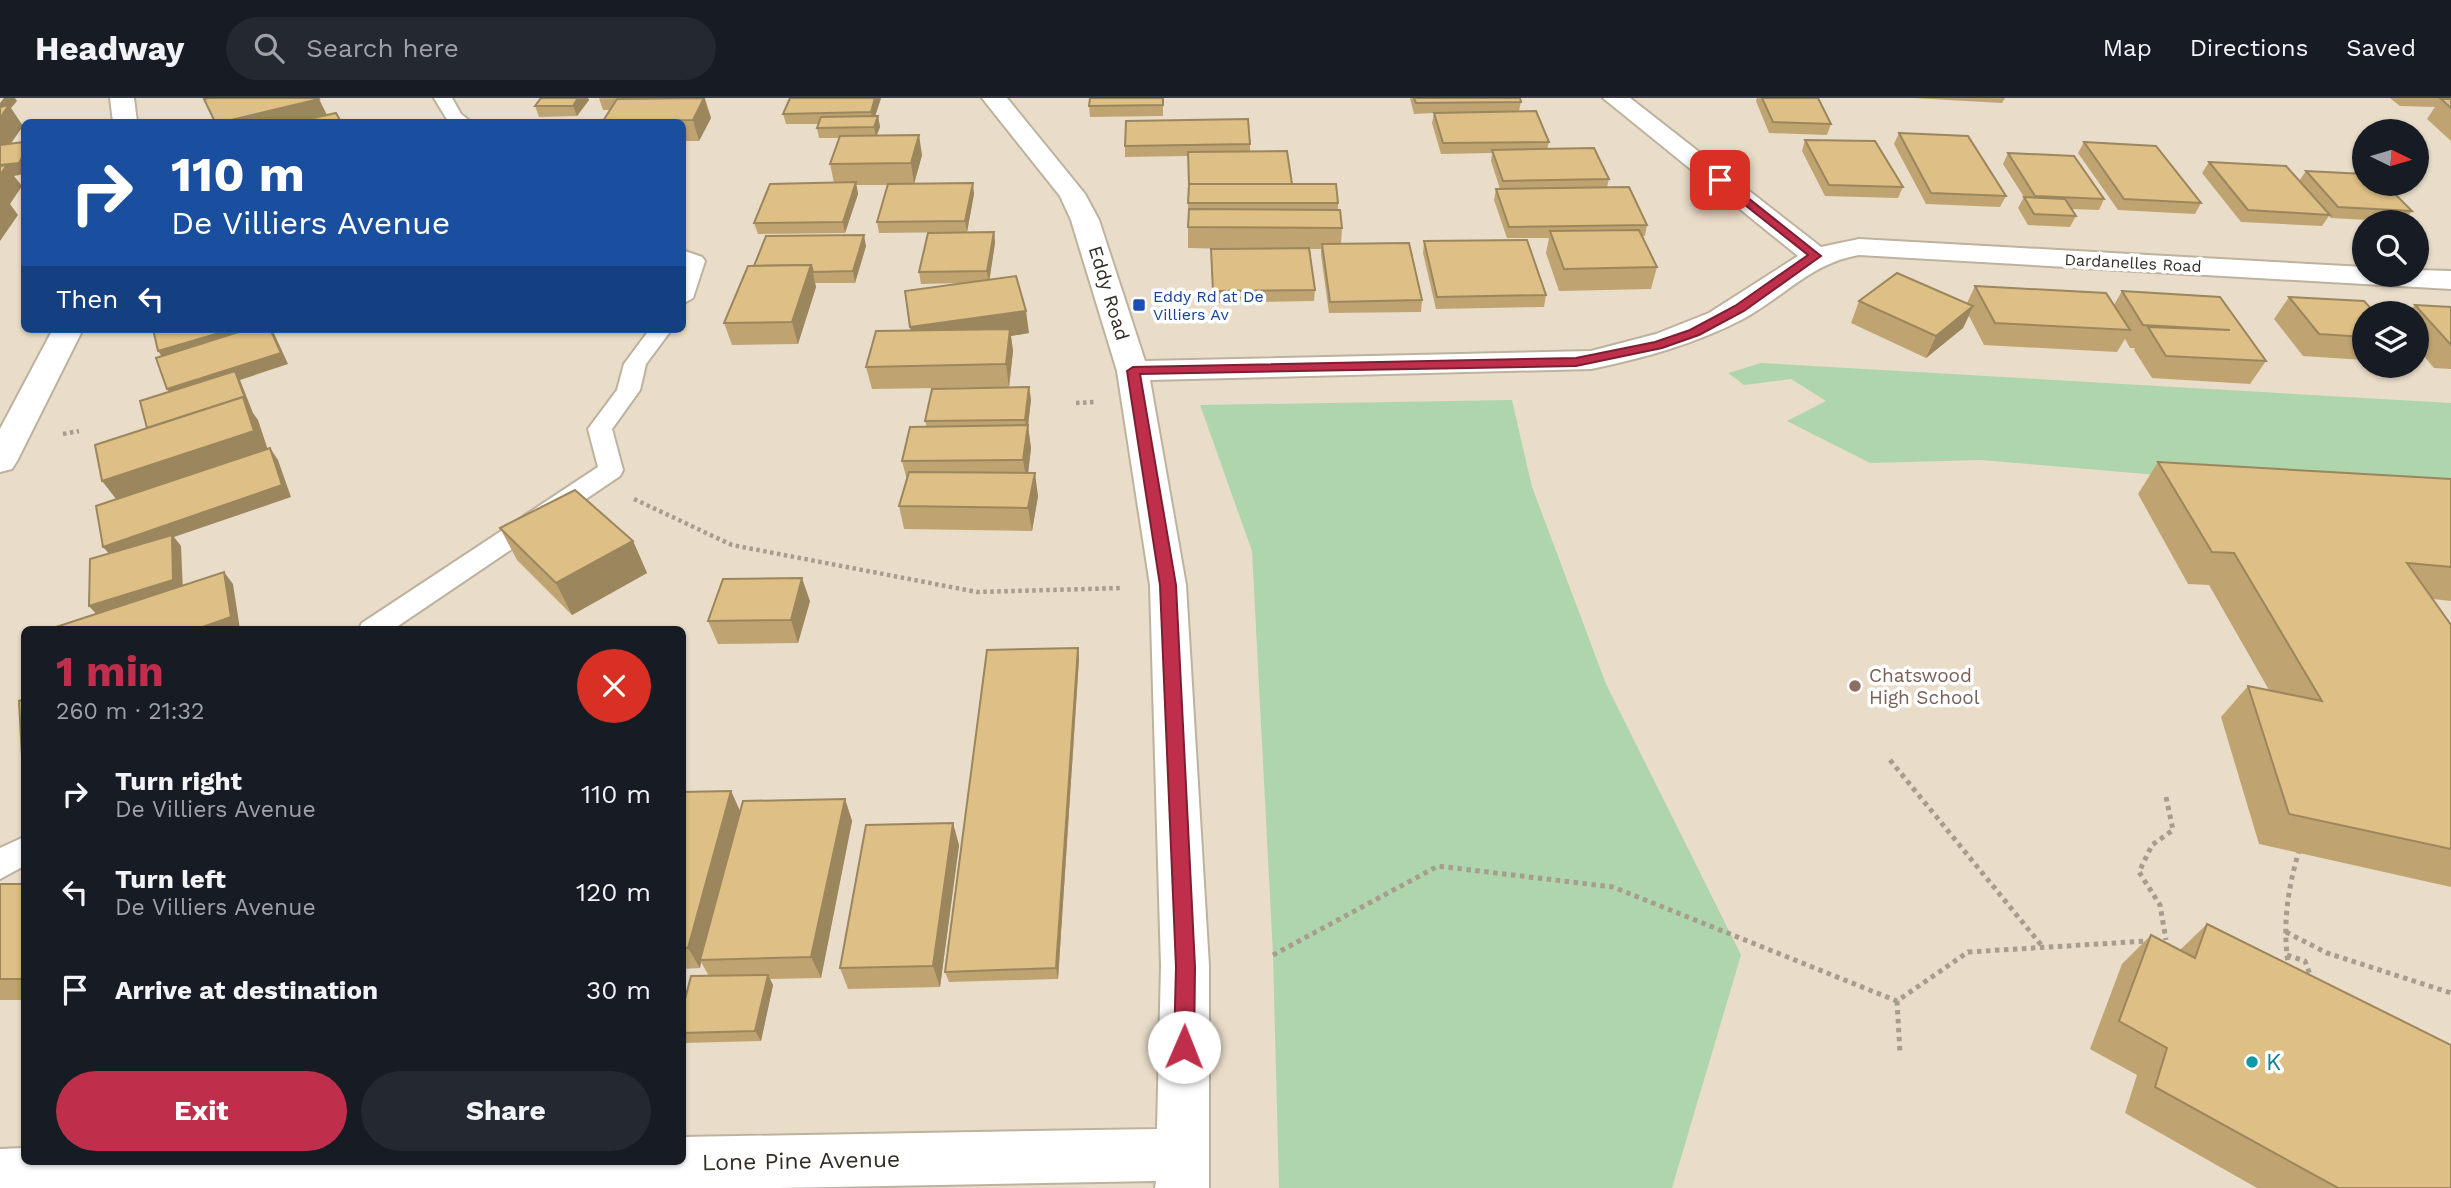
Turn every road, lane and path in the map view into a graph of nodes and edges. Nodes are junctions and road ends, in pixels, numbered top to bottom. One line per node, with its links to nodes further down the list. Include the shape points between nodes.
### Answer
1 (122, 98): 5 (street)
2 (443, 98): 6 (lane)
3 (994, 98): 13 (street, Eddy Road, via 1072,194 1085,219)
4 (1615, 98): 7 (street)
5 (125, 119)
6 (457, 119)
7 (1816, 256): 9 (street, Dardanelles Road, via 1859,247); 13 (street, Dardanelles Road, via 1740,308 1694,332 1591,360)
8 (686, 258): 10 (lane, via 695,261)
9 (2451, 280)
10 (686, 287)
11 (66, 333): 14 (street)
12 (658, 333): 15 (lane, via 635,364 625,395 600,429)
13 (1133, 371): 16 (street, Eddy Road)
14 (0, 461)
15 (611, 470): 16 (path, via 624,495 732,545 976,592); 17 (lane)
16 (1168, 585): 34 (street, Eddy Road, via 1185,967)
17 (378, 626)
18 (1890, 760): 25 (path)
19 (2166, 797): 24 (path, via 2173,830 2152,845 2139,872 2160,905)
20 (21, 852): 22 (lane)
21 (2310, 853): 23 (path, via 2298,851 2288,890)
22 (0, 865)
23 (2286, 932): 28 (path); 31 (path, via 2327,953)
24 (2166, 940): 25 (path); 26 (path)
25 (2043, 946): 32 (path, via 1968,952)
26 (2172, 947)
27 (1273, 955): 32 (path, via 1437,866 1612,887)
28 (2286, 955): 29 (path); 30 (path, via 2305,961)
29 (2291, 979)
30 (2313, 985)
31 (2451, 993)
32 (1897, 1001): 33 (path)
33 (1900, 1053)
34 (1182, 1172): 35 (street, Lone Pine Avenue)
35 (0, 1175)

